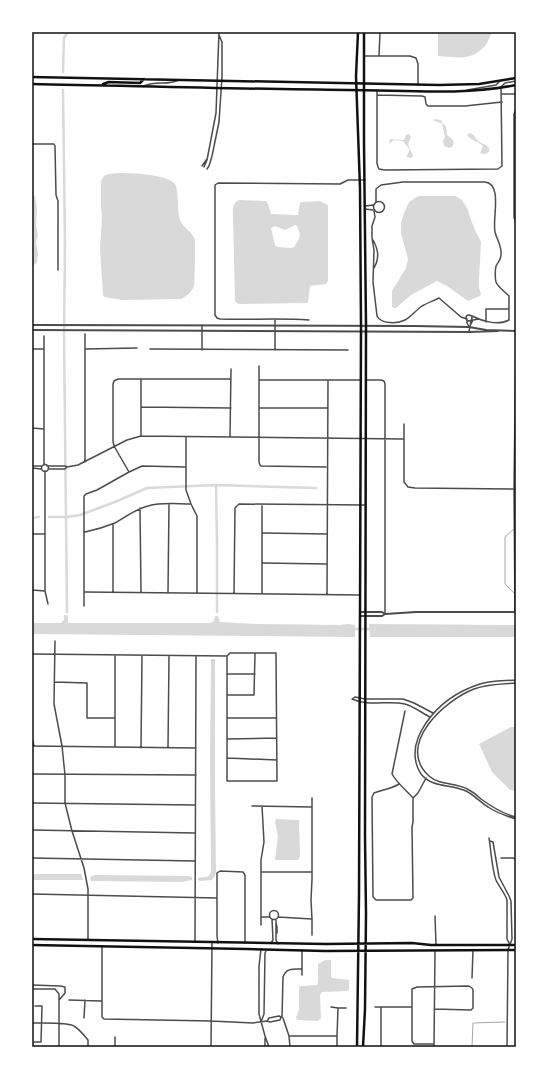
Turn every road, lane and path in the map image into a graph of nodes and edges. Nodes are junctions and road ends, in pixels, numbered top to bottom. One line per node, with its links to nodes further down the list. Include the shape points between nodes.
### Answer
1 (358, 32): 14 (main road)
2 (364, 32): 5 (main road)
3 (380, 32): 6 (street)
4 (219, 33): 11 (street); 12 (street, via 222,42)
5 (364, 56): 6 (street); 15 (main road)
6 (379, 56): 19 (street, via 416,58)
7 (32, 77): 8 (main road)
8 (145, 79): 10 (main road); 18 (main road, via 140,83 109,82)
9 (516, 79): 13 (main road); 21 (street)
10 (180, 80): 11 (main road); 20 (street)
11 (217, 81): 12 (main road); 22 (street)
12 (222, 81): 14 (main road); 23 (street)
13 (500, 81): 19 (main road, via 461,85); 27 (street, via 496,85)
14 (356, 83): 15 (main road); 24 (main road)
15 (364, 83): 19 (main road); 25 (main road)
16 (32, 84): 18 (main road)
17 (516, 84): 21 (main road)
18 (101, 85): 20 (main road)
19 (418, 85)
20 (144, 86): 22 (main road)
21 (501, 87): 27 (main road); 28 (street)
22 (216, 88): 23 (main road); 34 (street, via 215,122 207,159)
23 (221, 88): 24 (main road); 35 (street, via 219,122)
24 (357, 90): 25 (main road); 36 (main road)
25 (364, 90): 26 (main road); 37 (main road)
26 (377, 90): 27 (main road); 30 (street)
27 (462, 92)
28 (502, 94): 29 (street); 31 (street)
29 (516, 94)
30 (377, 95): 31 (street, via 422,96 428,106); 31 (street, via 377,163 381,170 501,168)
31 (502, 102)
32 (516, 109): 44 (street)
33 (32, 144): 47 (street, via 55,146)
34 (203, 166)
35 (207, 169)
36 (359, 180): 37 (street); 51 (street, via 348,180 340,184 218,182 215,185 215,315 220,319); 59 (main road)
37 (365, 180): 40 (main road)
38 (376, 202): 39 (street); 42 (street, via 384,206 381,213); 48 (street, via 376,189 381,185 403,182 489,182 495,193 495,231 500,242 501,256 496,267 496,280 508,296)
39 (373, 205): 40 (street); 41 (street)
40 (365, 207): 41 (street); 60 (main road)
41 (374, 210): 42 (street); 43 (street)
42 (378, 213): 43 (street)
43 (375, 217): 45 (street)
44 (516, 224)
45 (372, 238): 46 (street); 46 (street, via 378,254)
46 (373, 269): 49 (street, via 376,316 379,320 400,322 439,298 461,317)
47 (58, 270)
48 (509, 309): 53 (street, via 508,320 505,322); 53 (street, via 486,309)
49 (467, 318): 50 (street); 50 (street, via 469,315); 61 (street)
50 (472, 318): 53 (street); 61 (street)
51 (275, 319): 52 (street); 57 (street)
52 (309, 320)
53 (486, 322)
54 (32, 325): 55 (street)
55 (86, 325): 56 (street); 63 (street)
56 (202, 326): 57 (street); 64 (street)
57 (276, 326): 58 (street); 68 (street)
58 (316, 326): 59 (street); 69 (street)
59 (361, 326): 60 (street); 65 (main road)
60 (366, 326): 61 (street); 66 (main road)
61 (469, 327): 67 (street); 70 (street)
62 (32, 330): 63 (street)
63 (86, 331): 64 (street)
64 (202, 331): 68 (street); 78 (street)
65 (361, 331): 66 (street); 69 (street); 87 (main road)
66 (366, 331): 70 (street); 88 (main road)
67 (516, 331): 70 (street); 116 (street)
68 (275, 332): 69 (street); 79 (street)
69 (316, 332)
70 (469, 332)
71 (85, 334): 76 (street)
72 (44, 336): 75 (street)
73 (137, 348): 76 (street)
74 (32, 349): 75 (street)
75 (44, 349): 95 (street)
76 (85, 349): 106 (street)
77 (150, 349): 78 (street)
78 (202, 350): 79 (street)
79 (275, 350): 80 (street)
80 (348, 350)
81 (259, 366): 85 (street)
82 (231, 369): 84 (street)
83 (141, 379): 84 (street); 89 (street); 105 (street, via 114,381)
84 (230, 379): 90 (street)
85 (259, 380): 86 (street); 91 (street)
86 (328, 380): 87 (street); 92 (street)
87 (361, 380): 101 (main road)
88 (366, 380): 102 (main road); 103 (street, via 381,380 385,384)
89 (141, 407): 90 (street); 96 (street)
90 (231, 408): 98 (street)
91 (259, 408): 92 (street); 99 (street)
92 (328, 408): 100 (street)
93 (404, 424): 104 (street)
94 (32, 428): 95 (street)
95 (44, 428): 107 (street)
96 (141, 436): 97 (street); 105 (street)
97 (186, 437): 98 (street); 110 (street)
98 (230, 437): 99 (street)
99 (259, 437): 100 (street); 111 (street, via 258,462 261,466)
100 (327, 438): 101 (street); 111 (street)
101 (360, 438): 102 (street); 121 (main road)
102 (366, 438): 103 (street); 122 (main road)
103 (385, 438): 104 (street); 150 (street)
104 (403, 439): 116 (street, via 404,482 408,487)
105 (114, 446): 106 (street); 115 (street)
106 (85, 462): 112 (street)
107 (42, 466): 108 (street); 109 (street); 114 (street)
108 (47, 466): 112 (street); 113 (street)
109 (33, 467)
110 (186, 467): 115 (street, via 142,466); 118 (street, via 186,490)
111 (327, 467): 120 (street)
112 (57, 468): 113 (street)
113 (48, 469): 114 (street)
114 (45, 471): 129 (street)
115 (128, 472): 126 (street, via 84,496)
116 (514, 489): 125 (street)
117 (169, 504): 118 (street); 123 (street); 138 (street)
118 (191, 504): 139 (street, via 197,516)
119 (262, 505): 120 (street); 127 (street); 140 (street, via 239,504 235,508)
120 (327, 505): 121 (street); 130 (street)
121 (360, 505): 122 (street); 144 (main road)
122 (365, 505): 149 (main road)
123 (140, 508): 124 (street); 137 (street)
124 (113, 524): 126 (street); 136 (street)
125 (515, 528): 143 (street); 143 (lane, via 505,537 504,584)
126 (85, 532): 135 (street)
127 (263, 533): 130 (street); 131 (street)
128 (32, 534): 129 (street)
129 (45, 534): 134 (street)
130 (327, 534): 132 (street)
131 (263, 563): 132 (street); 141 (street)
132 (327, 564): 142 (street)
133 (32, 590): 134 (street)
134 (45, 591): 145 (street)
135 (85, 592): 136 (street); 146 (street)
136 (113, 592): 137 (street)
137 (141, 592): 138 (street)
138 (168, 592): 139 (street)
139 (197, 593): 140 (street)
140 (234, 593): 141 (street)
141 (262, 594): 142 (street)
142 (327, 594): 144 (street)
143 (514, 594): 147 (street)
144 (360, 595): 148 (main road)
145 (48, 604)
146 (84, 606)
147 (515, 612): 150 (street)
148 (360, 614): 149 (street); 166 (main road)
149 (365, 614): 150 (street); 167 (main road)
150 (385, 614)
151 (55, 641): 154 (street)
152 (255, 653): 159 (street, via 230,653); 161 (street); 175 (street, via 276,653)
153 (32, 654): 154 (street)
154 (55, 654): 155 (street); 163 (street)
155 (115, 655): 156 (street); 173 (street)
156 (142, 655): 157 (street); 182 (street)
157 (169, 656): 158 (street); 183 (street)
158 (196, 656): 159 (street); 184 (street)
159 (227, 656): 160 (street)
160 (227, 674): 161 (street); 165 (street)
161 (255, 674): 165 (street, via 254,695)
162 (516, 680): 171 (street, via 482,683 466,689)
163 (55, 682): 173 (street, via 87,683 87,718); 180 (street, via 54,704)
164 (516, 683): 200 (street, via 481,687 462,694 430,722 419,738 418,745 420,763 428,775 438,781 466,788)
165 (227, 696): 174 (street)
166 (360, 697): 167 (street); 168 (main road); 168 (street, via 352,699)
167 (365, 699): 169 (main road); 171 (street, via 403,699)
168 (360, 702): 169 (street); 239 (main road)
169 (365, 703): 172 (street, via 407,704); 240 (main road)
170 (405, 711): 191 (street, via 392,769 392,774)
171 (433, 713): 172 (street)
172 (430, 717): 190 (street, via 420,731 415,747 418,767)
173 (114, 718): 181 (street)
174 (227, 718): 175 (street); 177 (street)
175 (276, 718): 178 (street)
176 (32, 737): 179 (street)
177 (227, 738): 178 (street); 185 (street)
178 (276, 738): 186 (street)
179 (33, 746): 180 (street)
180 (62, 746): 181 (street); 188 (street)
181 (115, 747): 182 (street)
182 (141, 748): 183 (street)
183 (168, 748): 184 (street)
184 (196, 748): 189 (street)
185 (227, 758): 186 (street); 186 (street, via 227,781 277,781)
186 (277, 760)
187 (32, 774): 188 (street)
188 (65, 775): 189 (street); 195 (street)
189 (196, 775): 196 (street)
190 (426, 778): 193 (street); 200 (street, via 435,784 465,790 488,808)
191 (399, 784): 193 (street); 193 (street, via 374,793 372,797 373,897 376,900 413,898)
192 (312, 798): 199 (street)
193 (412, 798)
194 (32, 803): 195 (street)
195 (65, 803): 196 (street); 203 (street)
196 (195, 804): 204 (street)
197 (252, 806): 198 (street)
198 (262, 806): 199 (street); 212 (street, via 264,842)
199 (312, 807): 213 (street)
200 (499, 812): 201 (street)
201 (516, 818)
202 (32, 830): 203 (street)
203 (72, 831): 204 (street); 209 (street)
204 (195, 833): 211 (street)
205 (490, 838): 206 (street)
206 (490, 841): 214 (street, via 493,842 499,877); 215 (street, via 495,877)
207 (32, 858): 209 (street)
208 (501, 858): 210 (street)
209 (82, 859): 211 (street); 217 (street)
210 (516, 859)
211 (195, 860): 218 (street)
212 (261, 872): 213 (street); 223 (street)
213 (312, 872): 227 (street)
214 (506, 891): 215 (street); 220 (street)
215 (504, 893): 221 (street)
216 (32, 894): 217 (street)
217 (88, 896): 218 (street); 232 (street)
218 (195, 897): 219 (street); 233 (street)
219 (217, 898): 235 (street); 236 (street, via 217,873 243,872)
220 (510, 898): 221 (street); 244 (street)
221 (507, 899): 244 (street, via 507,939)
222 (435, 916): 242 (street)
223 (261, 917): 224 (street); 229 (street)
224 (270, 917): 225 (street, via 274,911); 226 (street)
225 (278, 917): 227 (street); 228 (street)
226 (272, 919): 228 (street); 237 (street, via 273,940)
227 (312, 919): 230 (street)
228 (276, 920): 238 (street)
229 (261, 925)
230 (312, 936)
231 (32, 939): 232 (main road)
232 (88, 940): 233 (main road); 246 (main road)
233 (195, 942): 234 (main road)
234 (212, 942): 235 (main road); 248 (street)
235 (218, 943): 236 (main road)
236 (245, 943): 237 (main road)
237 (269, 943): 238 (main road); 249 (main road)
238 (278, 944): 239 (main road)
239 (359, 944): 240 (main road); 257 (main road)
240 (365, 944): 242 (main road); 258 (main road)
241 (32, 945): 246 (main road)
242 (436, 945): 243 (main road); 252 (main road)
243 (441, 945): 244 (main road); 253 (main road)
244 (510, 945): 245 (main road); 255 (street)
245 (516, 945)
246 (79, 946): 247 (main road)
247 (102, 946): 248 (main road); 270 (street)
248 (212, 948): 249 (main road); 282 (street)
249 (261, 949): 250 (main road); 285 (street)
250 (268, 949): 251 (main road); 285 (street, via 265,954 264,1014)
251 (302, 950): 257 (main road); 259 (street)
252 (427, 950): 253 (main road); 258 (main road)
253 (435, 950): 254 (main road); 264 (street)
254 (473, 950): 255 (main road); 261 (street)
255 (508, 950): 256 (main road); 286 (street)
256 (516, 950)
257 (358, 951): 258 (main road); 304 (main road)
258 (365, 951): 305 (main road)
259 (302, 969): 260 (street); 280 (street, via 286,970 284,973)
260 (302, 975)
261 (472, 978)
262 (32, 985): 263 (street)
263 (60, 986): 266 (street); 267 (street, via 65,988 65,993)
264 (435, 987): 277 (street, via 414,987); 278 (street); 278 (street, via 469,986 473,990 471,1010)
265 (32, 989): 266 (street)
266 (55, 989): 267 (street)
267 (60, 1000): 289 (street)
268 (69, 1000): 269 (street)
269 (85, 1000): 270 (street); 281 (street)
270 (101, 1000): 282 (street, via 104,1019)
271 (35, 1006): 288 (street, via 42,1006)
272 (375, 1007): 273 (street)
273 (381, 1007): 277 (street); 306 (street)
274 (330, 1008): 275 (street)
275 (338, 1008): 276 (street); 292 (street)
276 (346, 1008)
277 (412, 1008): 295 (street, via 412,1042)
278 (435, 1009): 295 (street)
279 (275, 1017): 280 (street); 283 (street); 284 (street)
280 (282, 1017): 284 (street); 291 (street)
281 (84, 1018)
282 (212, 1021): 285 (street); 299 (street)
283 (267, 1021): 284 (street); 285 (street)
284 (276, 1021)
285 (261, 1022): 290 (street)
286 (507, 1022): 308 (lane, via 473,1023); 309 (street)
287 (32, 1023): 288 (street)
288 (42, 1023): 289 (street); 294 (street, via 42,1042)
289 (59, 1023): 296 (street); 297 (street, via 73,1025 88,1040)
290 (265, 1036): 300 (street); 301 (street)
291 (289, 1036): 292 (street); 302 (street)
292 (337, 1036): 303 (street)
293 (115, 1037): 298 (street)
294 (34, 1042)
295 (434, 1044): 307 (street)
296 (59, 1047)
297 (88, 1047)
298 (115, 1047)
299 (211, 1047)
300 (265, 1047)
301 (269, 1047)
302 (290, 1047)
303 (337, 1047)
304 (357, 1047)
305 (363, 1047)
306 (381, 1047)
307 (434, 1047)
308 (472, 1047)
309 (507, 1047)

